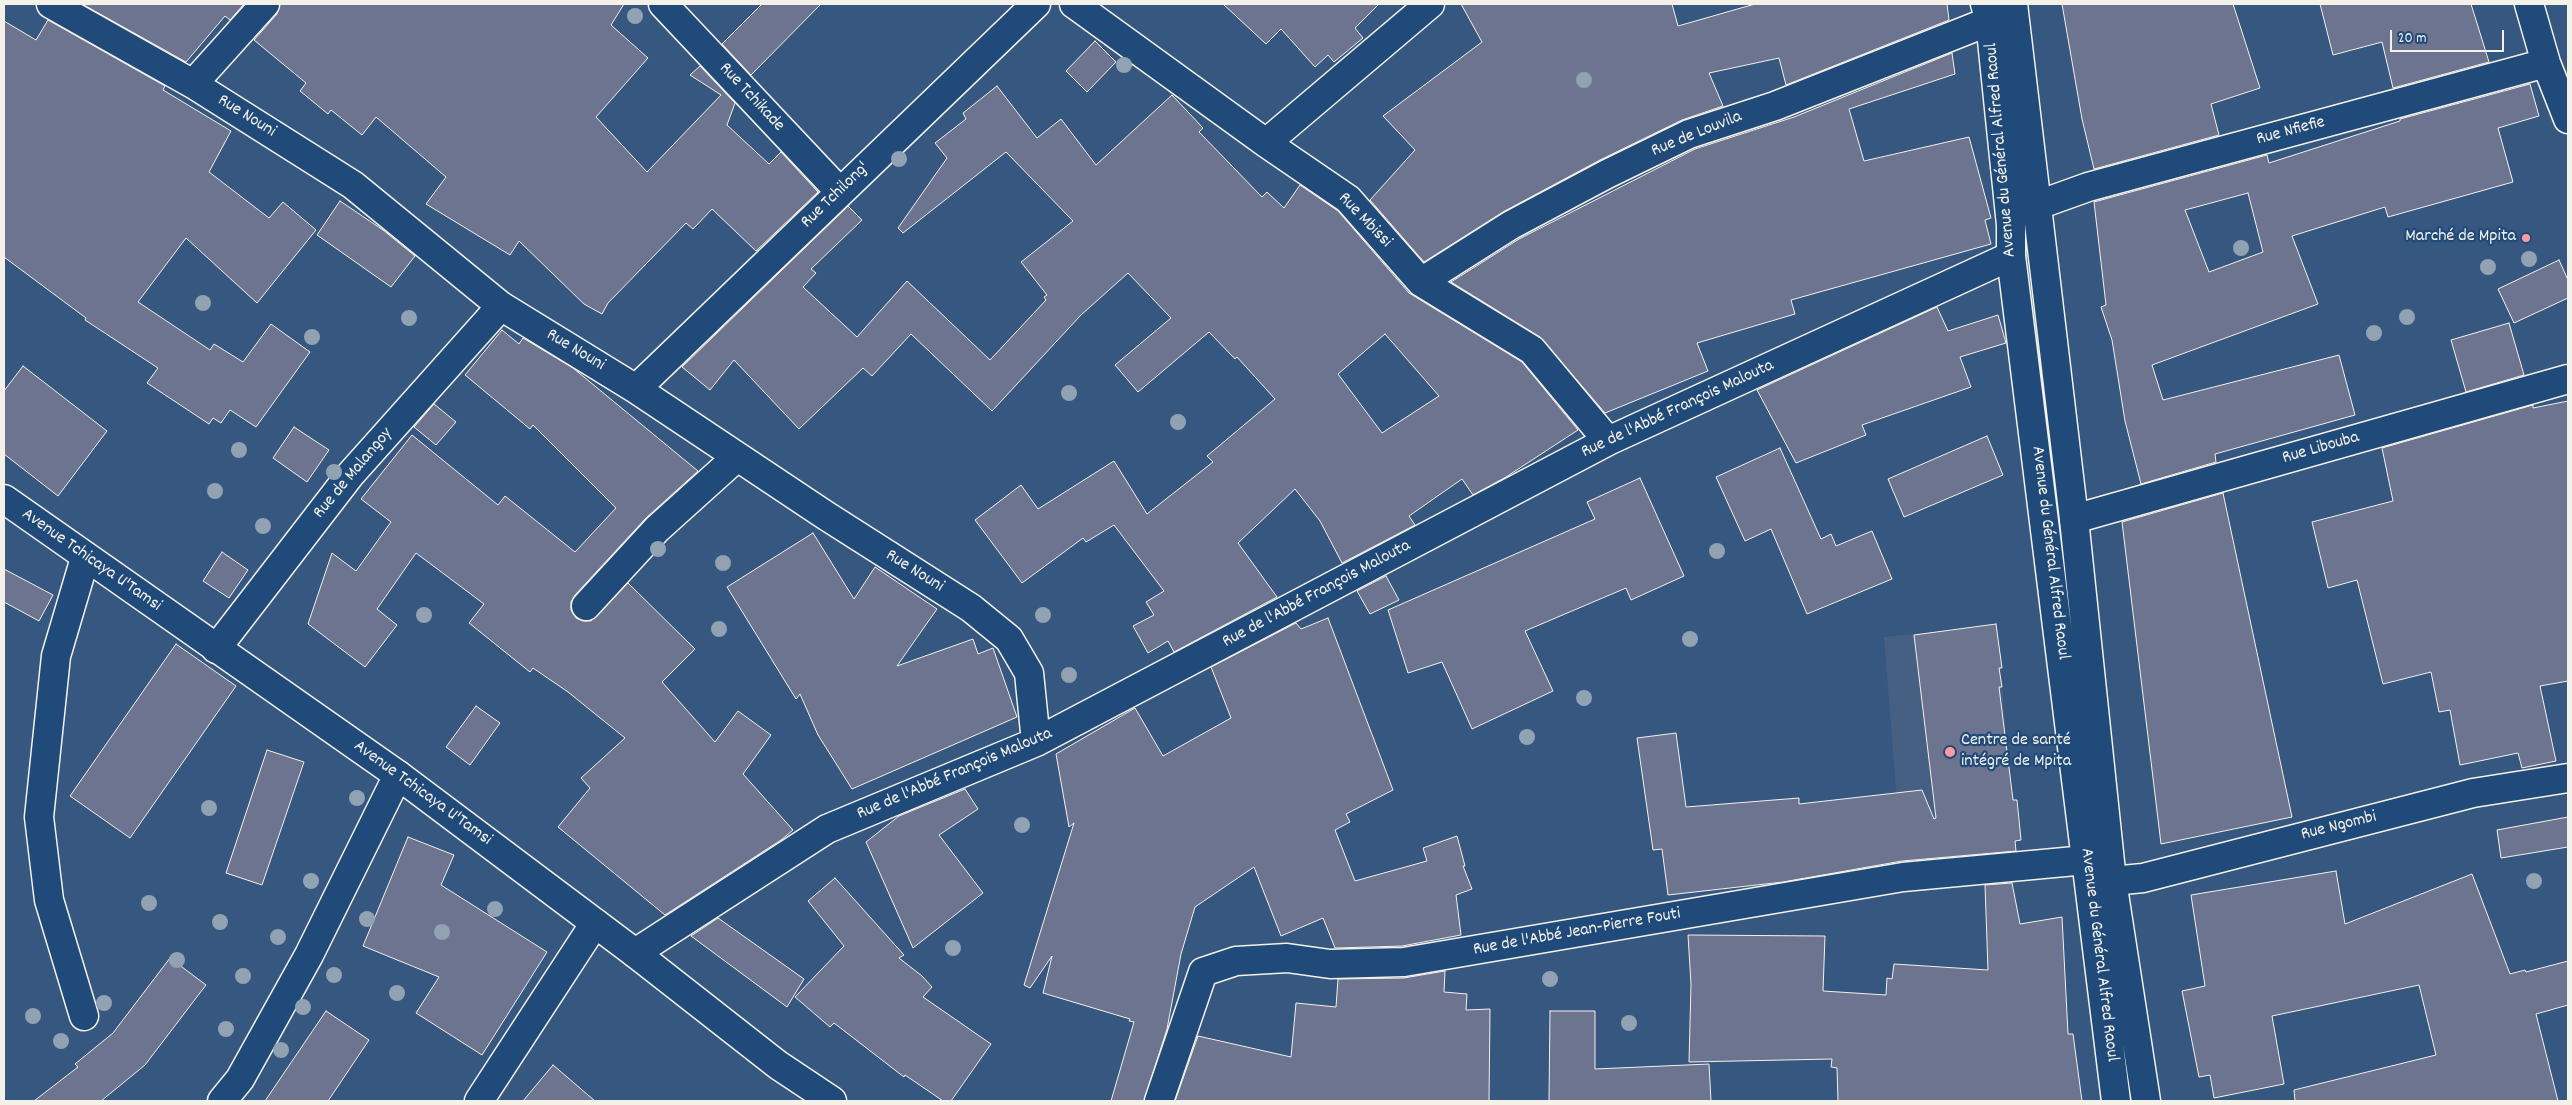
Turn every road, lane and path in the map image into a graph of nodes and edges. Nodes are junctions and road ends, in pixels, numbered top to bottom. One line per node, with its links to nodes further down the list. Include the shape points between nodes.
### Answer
1 (51, 4): 11 (street, Rue Nouni)
2 (265, 4): 11 (street)
3 (662, 4): 14 (street, Rue Tchikade)
4 (1036, 4): 14 (street, Rue Tchilong')
5 (1074, 4): 13 (street, Rue Mbissi)
6 (1430, 4): 13 (street)
7 (2013, 4): 15 (street)
8 (2529, 4): 10 (street)
9 (1988, 12): 16 (street, Avenue du Général Alfred Raoul, via 2011,225); 17 (street, Rue de Louvila, via 1775,106 1689,134 1511,226)
10 (2546, 63): 12 (street); 15 (street, Rue Nfiefie, via 2088,187)
11 (193, 84): 18 (street, Rue Nouni, via 352,184)
12 (2568, 119)
13 (1266, 143): 17 (street, Rue Mbissi, via 1348,199)
14 (840, 192): 20 (street, Rue Tchilong')
15 (2038, 205): 24 (street)
16 (2011, 256): 21 (street, Rue de l'Abbé François Malouta); 31 (street, Avenue du Général Alfred Raoul)
17 (1421, 282): 21 (street, Rue Mbissi, via 1532,350)
18 (501, 306): 20 (street, Rue Nouni); 27 (street, Rue de Malangoy, via 350,475)
19 (2568, 379): 24 (street, Rue Libouba)
20 (636, 389): 22 (street, Rue Nouni)
21 (1608, 441): 28 (street, Rue de l'Abbé François Malouta)
22 (737, 457): 26 (street, via 657,529); 28 (street, Rue Nouni, via 971,608 1009,639 1029,673)
23 (4, 499): 25 (street, Avenue Tchicaya U'Tamsi)
24 (2074, 519): 32 (street)
25 (85, 558): 27 (street, Avenue Tchicaya U'Tamsi); 35 (street, via 56,656 39,817 49,900)
26 (586, 606)
27 (216, 649): 29 (street, Avenue Tchicaya U'Tamsi)
28 (1036, 742): 34 (street, Rue de l'Abbé François Malouta, via 827,829)
29 (398, 776): 33 (street, Avenue Tchicaya U'Tamsi); 36 (street, via 309,955 240,1079)
30 (2568, 778): 32 (street, Rue Ngombi, via 2473,793 2143,878)
31 (2086, 860): 39 (street, Rue de l'Abbé Jean-Pierre Fouti, via 1903,878 1404,962 1330,964 1287,958 1236,961 1203,972); 40 (street, Avenue du Général Alfred Raoul)
32 (2112, 882): 41 (street)
33 (595, 924): 34 (street, Avenue Tchicaya U'Tamsi); 37 (street)
34 (635, 953): 38 (street, Avenue Tchicaya U'Tamsi, via 778,1065)
35 (84, 1016)
36 (222, 1101)
37 (479, 1101)
38 (832, 1101)
39 (1159, 1101)
40 (2116, 1101)
41 (2146, 1101)

